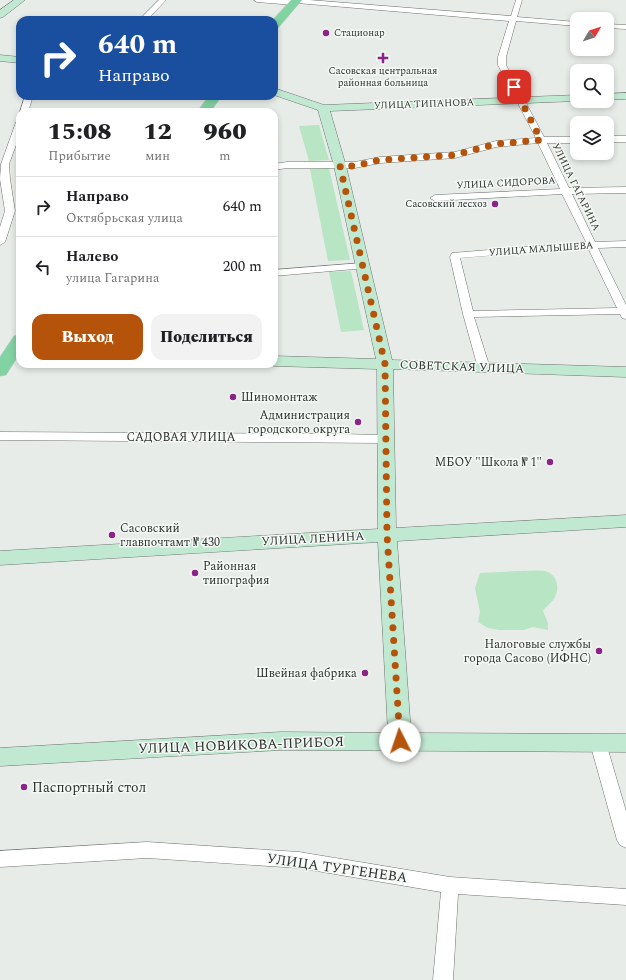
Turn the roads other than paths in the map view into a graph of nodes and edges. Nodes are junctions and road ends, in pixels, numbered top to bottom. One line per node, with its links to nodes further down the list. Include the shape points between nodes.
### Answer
1 (20, 0): 8 (street)
2 (163, 0): 9 (street)
3 (257, 0): 6 (street)
4 (406, 0): 7 (street)
5 (519, 0): 10 (street, УЛИЦА ГАГАРИНА)
6 (296, 1): 7 (street); 11 (main road)
7 (400, 9): 10 (street)
8 (0, 16)
9 (147, 16)
10 (513, 19): 12 (street); 22 (street, УЛИЦА ГАГАРИНА, via 502,65)
11 (278, 21)
12 (570, 23)
13 (614, 26): 14 (street)
14 (626, 27)
15 (0, 58): 16 (street)
16 (16, 60)
17 (278, 92): 24 (street, УЛИЦА ТИПАНОВА)
18 (626, 96): 19 (street)
19 (614, 97)
20 (570, 98): 22 (street, УЛИЦА ТИПАНОВА)
21 (213, 100): 23 (main road)
22 (521, 101): 24 (street, УЛИЦА ТИПАНОВА); 28 (street, УЛИЦА ГАГАРИНА)
23 (206, 108)
24 (323, 108): 30 (street)
25 (16, 133): 32 (street, via 5,164)
26 (614, 139): 27 (street)
27 (626, 139)
28 (541, 140): 29 (street); 30 (street, via 496,144 454,155 380,160 354,166); 34 (street, УЛИЦА ГАГАРИНА)
29 (570, 140)
30 (340, 166): 31 (street); 39 (street)
31 (278, 167)
32 (7, 189): 36 (street, via 10,211)
33 (626, 190): 34 (street, УЛИЦА СИДОРОВА)
34 (566, 191): 35 (street, УЛИЦА СИДОРОВА); 38 (street, УЛИЦА ГАГАРИНА)
35 (435, 198)
36 (0, 242)
37 (626, 244): 38 (street, УЛИЦА МАЛЫШЕВА)
38 (591, 245): 41 (street, УЛИЦА ГАГАРИНА); 42 (street, УЛИЦА МАЛЫШЕВА, via 456,255 454,257)
39 (362, 266): 40 (street); 45 (street)
40 (278, 273)
41 (625, 313): 42 (street)
42 (468, 314): 46 (street)
43 (13, 349): 47 (main road)
44 (278, 361): 45 (street, СОВЕТСКАЯ УЛИЦА)
45 (385, 364): 46 (street, СОВЕТСКАЯ УЛИЦА); 50 (street)
46 (484, 368): 48 (street, СОВЕТСКАЯ УЛИЦА)
47 (0, 371)
48 (626, 372)
49 (0, 436): 50 (street, САДОВАЯ УЛИЦА, via 274,436)
50 (385, 439): 52 (street)
51 (626, 521): 52 (street, УЛИЦА ЛЕНИНА)
52 (387, 534): 53 (street, УЛИЦА ЛЕНИНА); 54 (street)
53 (0, 558)
54 (400, 741): 55 (street, УЛИЦА НОВИКОВА-ПРИБОЯ); 57 (street, УЛИЦА НОВИКОВА-ПРИБОЯ, via 281,741)
55 (598, 742): 56 (street, УЛИЦА НОВИКОВА-ПРИБОЯ); 58 (street)
56 (626, 743)
57 (0, 758)
58 (626, 840)
59 (0, 859): 60 (street, УЛИЦА ТУРГЕНЕВА, via 147,850 299,860)
60 (450, 886): 61 (street, УЛИЦА ТУРГЕНЕВА); 62 (street)
61 (626, 897)
62 (443, 980)

